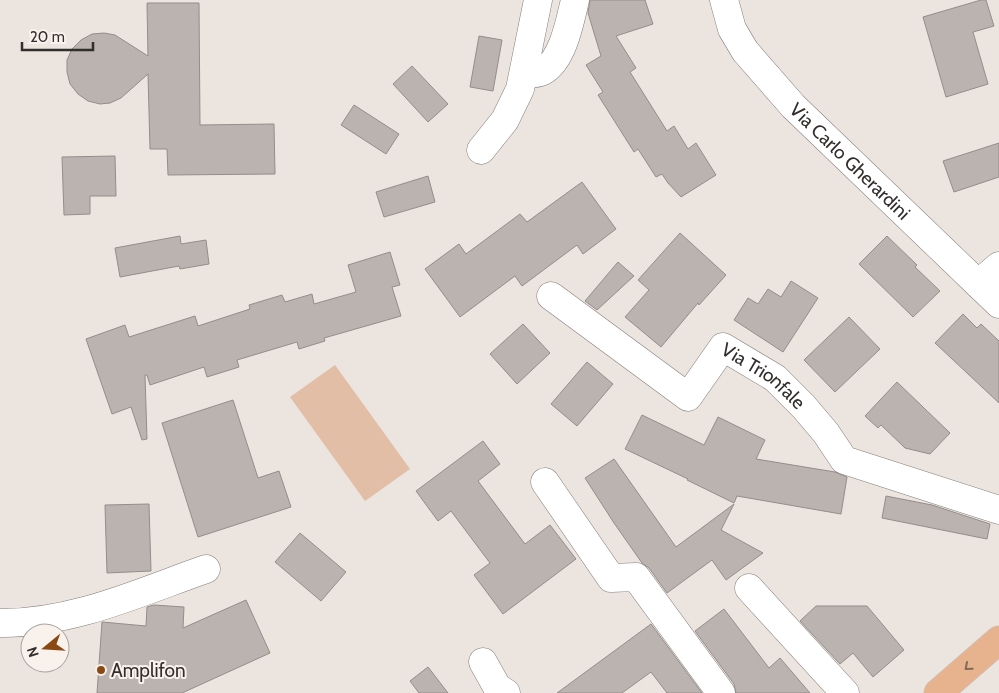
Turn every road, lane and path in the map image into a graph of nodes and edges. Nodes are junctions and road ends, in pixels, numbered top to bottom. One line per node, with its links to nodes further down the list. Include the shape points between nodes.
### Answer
1 (538, 0): 4 (street)
2 (575, 0): 4 (street, via 556,59 545,70)
3 (724, 0): 7 (street, Via Carlo Gherardini, via 732,29 745,51 793,106)
4 (524, 74): 5 (street, via 510,112)
5 (481, 150)
6 (999, 266): 7 (street)
7 (978, 284): 9 (street, Via Carlo Gherardini)
8 (551, 296): 11 (street, Via Trionfale, via 688,396 724,347 775,378 826,433 844,460)
9 (999, 304)
10 (545, 482): 18 (street, via 611,578 636,577)
11 (999, 510)
12 (206, 569): 14 (street, via 68,615)
13 (749, 588): 19 (street)
14 (0, 623)
15 (999, 640): 20 (main road, one-way to 20)
16 (483, 662): 17 (street, via 497,687)
17 (506, 693)
18 (721, 693)
19 (845, 693)
20 (938, 693)

